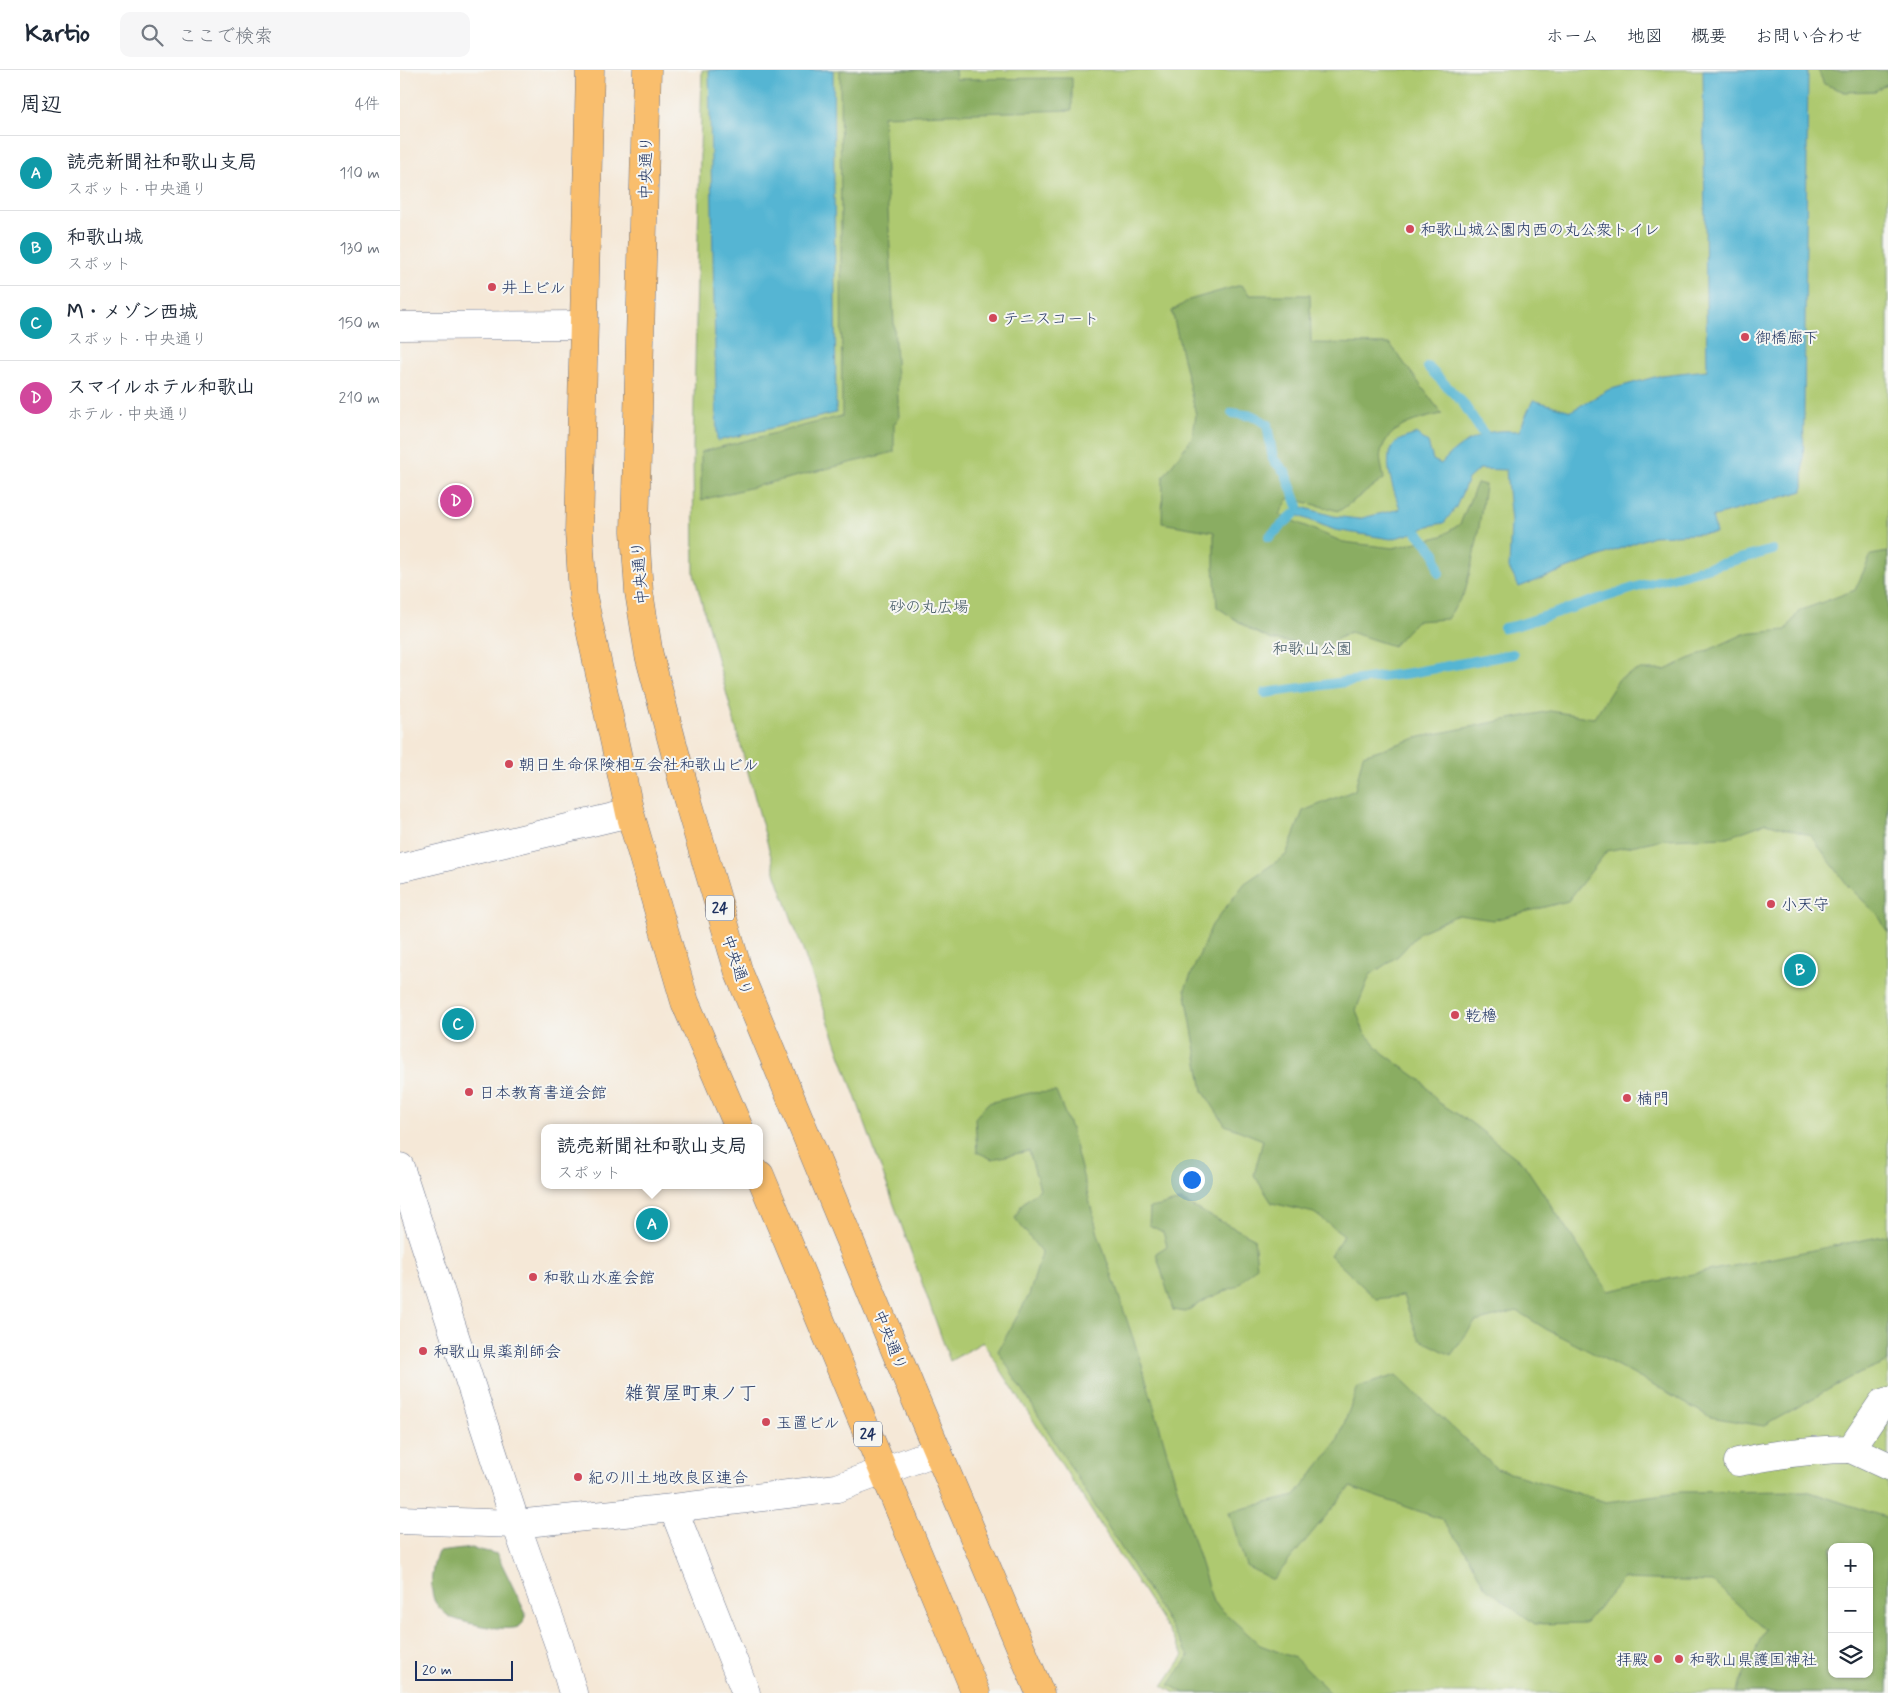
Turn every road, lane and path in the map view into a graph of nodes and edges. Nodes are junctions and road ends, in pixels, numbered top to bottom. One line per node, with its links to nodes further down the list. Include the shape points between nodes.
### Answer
1 (590, 70): 3 (highway)
2 (647, 70): 12 (highway, 中央通り / 24, via 635,531 639,592 649,656 739,973)
3 (582, 325): 4 (street); 5 (highway, via 579,532 582,597)
4 (400, 326)
5 (630, 813): 6 (street); 7 (highway, via 685,1002)
6 (400, 868)
7 (737, 1124)
8 (400, 1167): 18 (street)
9 (763, 1182): 15 (highway, 24)
10 (1888, 1401): 11 (street, via 1882,1403)
11 (1851, 1450): 13 (street, via 1786,1452); 14 (street)
12 (938, 1451): 15 (street); 22 (highway, 中央通り / 24)
13 (1738, 1462)
14 (1888, 1466)
15 (883, 1472): 16 (street, via 837,1488); 21 (highway, 24)
16 (673, 1508): 18 (street); 20 (street)
17 (400, 1520): 18 (street)
18 (516, 1524): 19 (street)
19 (574, 1693)
20 (746, 1693)
21 (976, 1693)
22 (1040, 1693)

